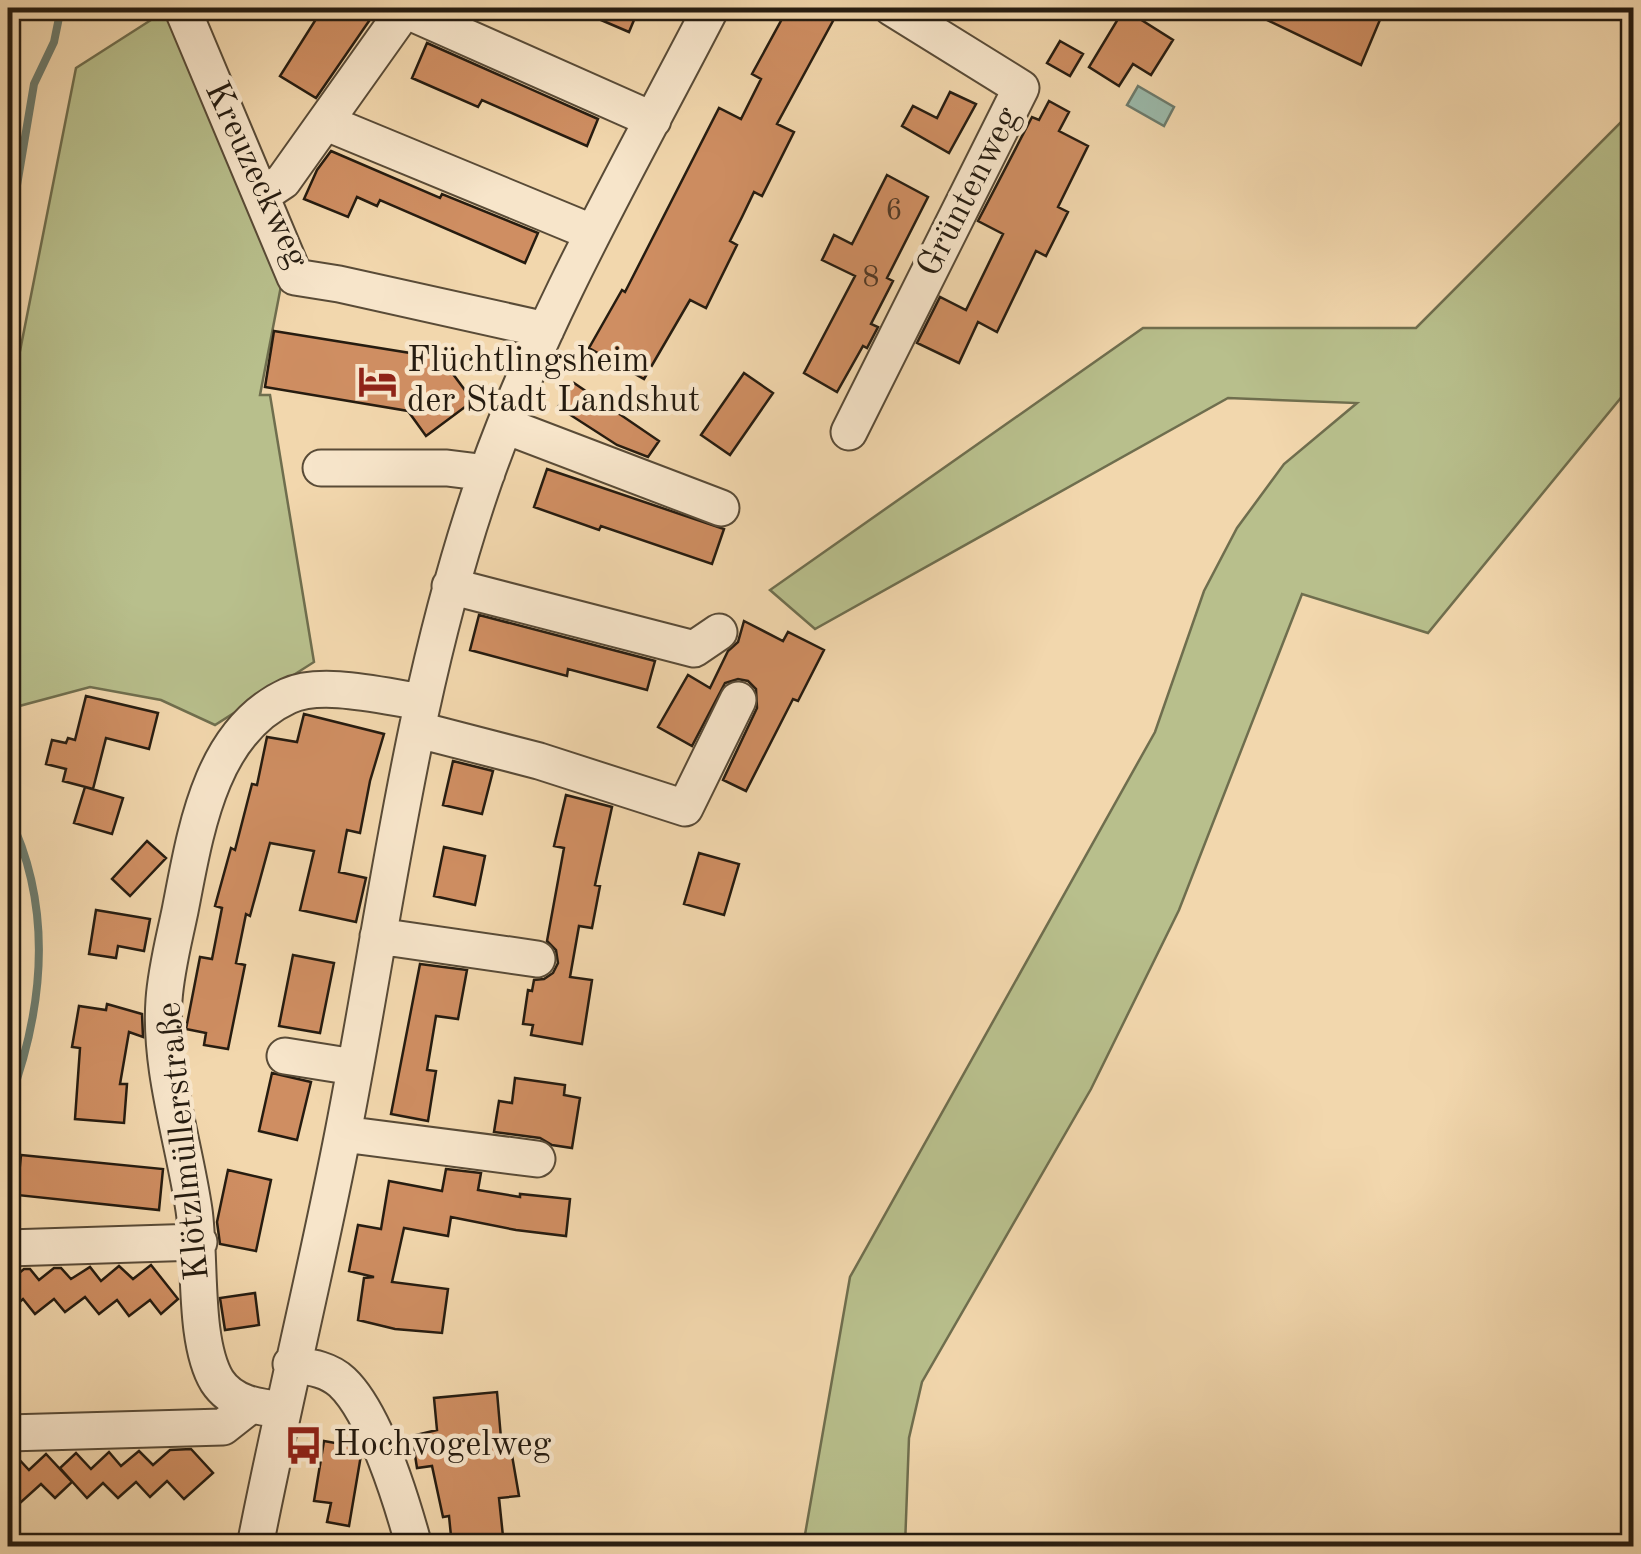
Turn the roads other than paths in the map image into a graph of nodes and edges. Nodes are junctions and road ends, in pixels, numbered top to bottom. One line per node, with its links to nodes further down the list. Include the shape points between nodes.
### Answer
1 (182, 8): 7 (street, Kreuzeckweg)
2 (710, 8): 5 (street)
3 (892, 8): 11 (street, Grüntenweg, via 1021,88)
4 (405, 9): 5 (street); 6 (street)
5 (652, 120): 8 (street)
6 (327, 123): 7 (street, via 283,181); 8 (street)
7 (262, 196): 9 (street, Kreuzeckweg, via 294,278)
8 (592, 232): 9 (street)
9 (546, 330): 10 (street)
10 (506, 426): 13 (street); 14 (street)
11 (849, 432)
12 (321, 468): 13 (street)
13 (487, 473): 15 (street)
14 (721, 508)
15 (450, 586): 16 (street, via 694,649); 18 (street)
16 (720, 632)
17 (738, 700): 18 (street, Klötzlmüllerstraße, via 685,808)
18 (421, 716): 19 (street); 25 (street, Klötzlmüllerstraße, via 315,690 290,695 240,734 212,785 194,840 164,1001)
19 (378, 936): 20 (street); 22 (street)
20 (538, 959)
21 (285, 1056): 22 (street)
22 (354, 1068): 23 (street)
23 (342, 1134): 24 (street); 27 (street)
24 (537, 1160)
25 (199, 1242): 26 (street); 28 (street, Klötzlmüllerstraße, via 205,1356 231,1397)
26 (8, 1248)
27 (291, 1364): 28 (street); 31 (street, via 320,1368 360,1402)
28 (267, 1408): 29 (street, via 223,1427); 30 (street)
29 (8, 1432)
30 (255, 1546)
31 (414, 1546)

